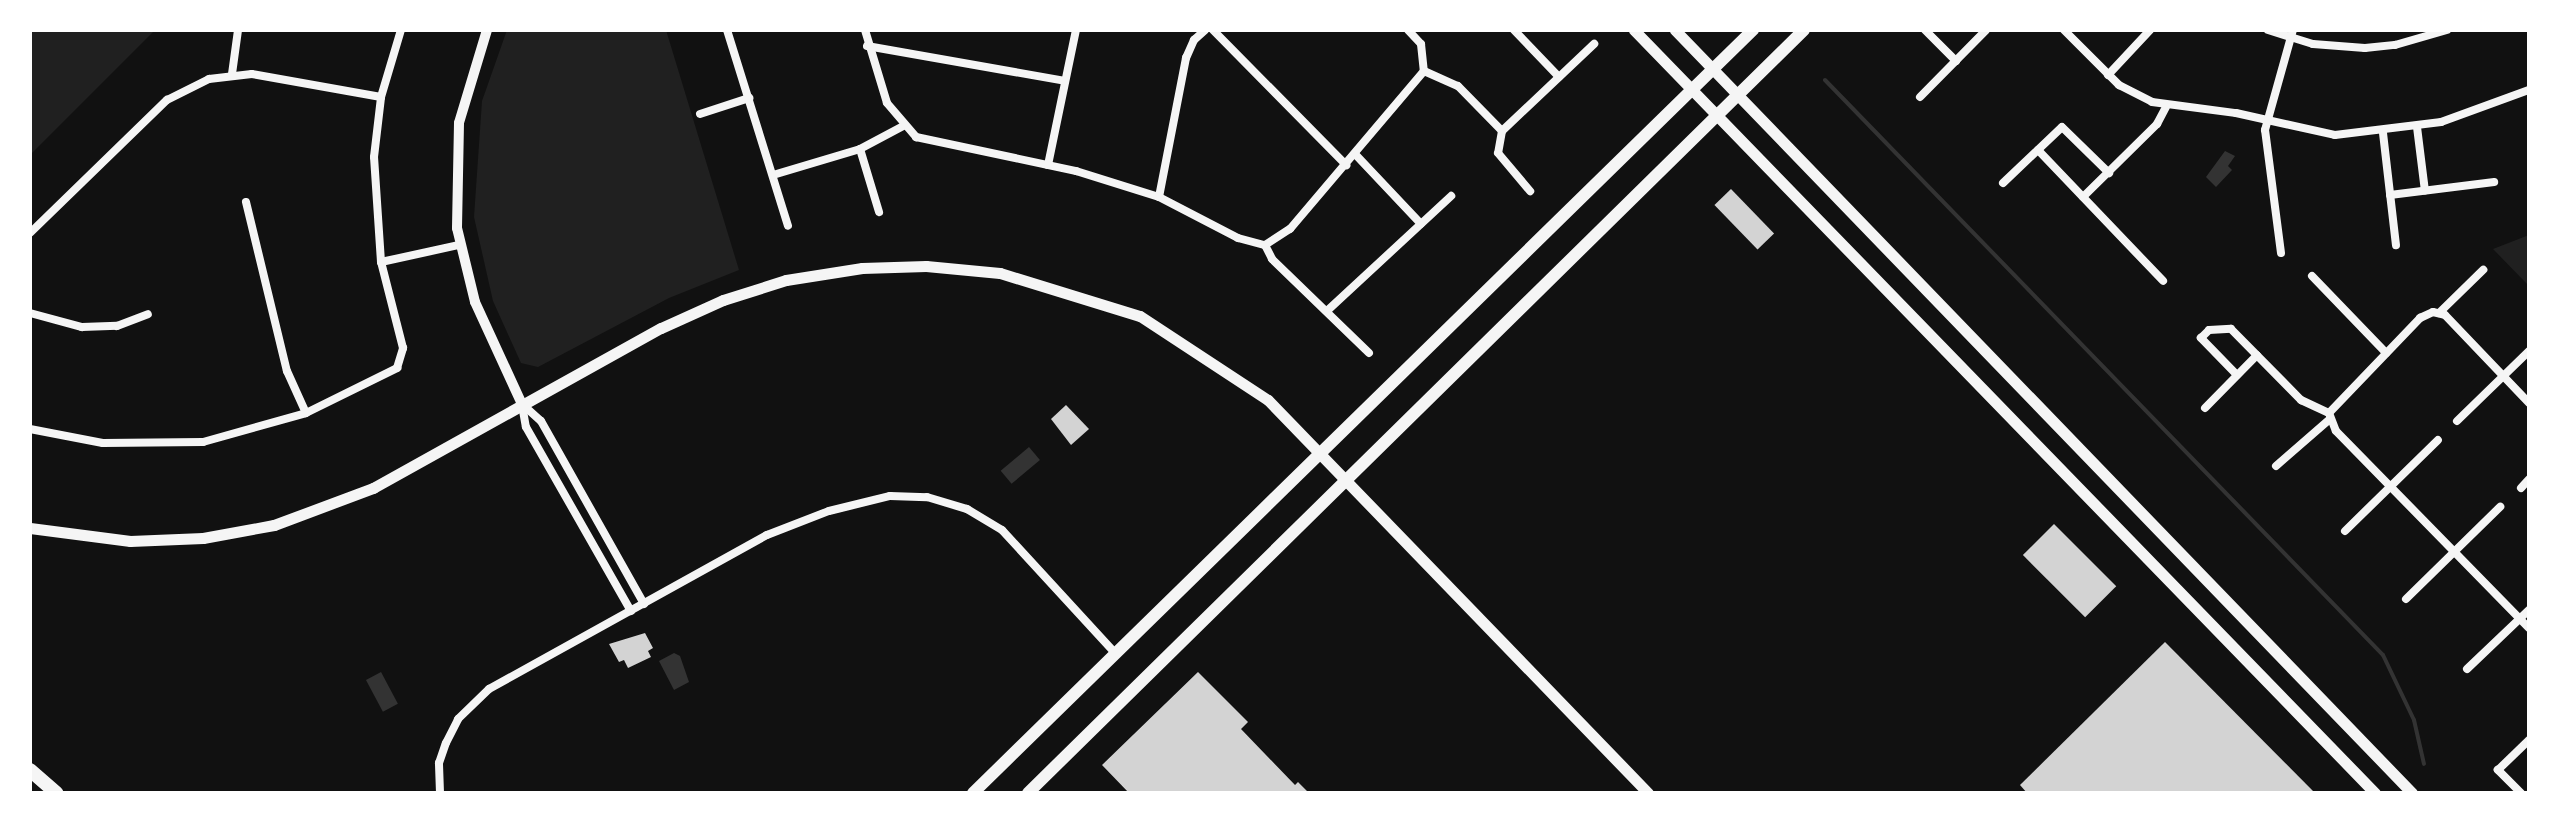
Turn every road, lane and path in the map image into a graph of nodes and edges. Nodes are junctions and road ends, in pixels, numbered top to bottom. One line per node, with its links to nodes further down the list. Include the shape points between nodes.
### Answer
1 (238, 30): 27 (street)
2 (401, 30): 34 (street)
3 (487, 30): 65 (street, via 459,123 454,172)
4 (727, 30): 36 (street)
5 (865, 30): 23 (street)
6 (1076, 30): 30 (street)
7 (1205, 30): 58 (street, via 1186,58)
8 (1213, 30): 49 (street)
9 (1408, 30): 26 (street, via 1421,44)
10 (1514, 30): 29 (street)
11 (1634, 30): 31 (main road)
12 (1675, 30): 25 (main road)
13 (1753, 30): 25 (main road)
14 (1804, 30): 33 (main road)
15 (1986, 30): 24 (street)
16 (2064, 30): 28 (street)
17 (2150, 30): 28 (street)
18 (2268, 30): 21 (street)
19 (2447, 30): 21 (street, via 2365,48)
20 (1931, 32): 24 (street)
21 (2292, 34): 40 (street)
22 (1594, 44): 29 (street)
23 (867, 46): 30 (street); 41 (street, via 887,103)
24 (1956, 61): 35 (street)
25 (1713, 69): 31 (main road); 33 (main road)
26 (1424, 71): 43 (street, via 1458,86); 47 (street)
27 (232, 74): 34 (street); 64 (street, via 167,100)
28 (2108, 75): 37 (street)
29 (1559, 77): 43 (street)
30 (1065, 81): 48 (street)
31 (1692, 90): 39 (main road); 91 (main road)
32 (2529, 90): 42 (street)
33 (1738, 95): 39 (main road); 117 (main road)
34 (381, 97): 69 (street, via 374,157)
35 (1920, 97)
36 (749, 98): 38 (street); 51 (street)
37 (2166, 107): 40 (street, via 2222,111); 50 (street, via 2157,124)
38 (700, 114)
39 (1718, 116): 93 (main road); 116 (main road)
40 (2267, 122): 44 (street, via 2335,135); 68 (street)
41 (903, 126): 45 (street); 48 (street, via 932,144)
42 (2417, 127): 44 (street); 55 (street)
43 (1502, 131): 54 (street, via 1498,153)
44 (2383, 133): 56 (street)
45 (860, 149): 51 (street); 61 (street)
46 (2038, 150): 50 (street, via 2062,127); 53 (street); 59 (street)
47 (1355, 154): 49 (street); 62 (street)
48 (1048, 165): 58 (street)
49 (1346, 165): 66 (street, via 1290,229)
50 (2109, 173): 59 (street)
51 (773, 175): 63 (street)
52 (2494, 182): 55 (street)
53 (2003, 183)
54 (1530, 191)
55 (2425, 191): 56 (street)
56 (2390, 195): 67 (street)
57 (1451, 196): 62 (street)
58 (1159, 197): 66 (street, via 1238,238)
59 (2083, 197): 72 (street)
60 (246, 202): 86 (street, via 287,371)
61 (879, 212)
62 (1421, 224): 73 (street)
63 (788, 226)
64 (30, 233)
65 (459, 245): 69 (street); 84 (street, via 475,302)
66 (1265, 245): 73 (street, via 1272,259)
67 (2396, 245)
68 (2281, 253)
69 (381, 262): 86 (street, via 403,348 401,360 388,374)
70 (2483, 270): 74 (street)
71 (2312, 276): 79 (street)
72 (2163, 281)
73 (1328, 310): 78 (street)
74 (2436, 312): 79 (street); 82 (street)
75 (30, 313): 76 (street, via 82,327 117,326)
76 (148, 314)
77 (2529, 351): 82 (street)
78 (1369, 353)
79 (2386, 353): 87 (street)
80 (2257, 355): 81 (street); 81 (street, via 2231,329 2209,330 2201,338); 87 (street, via 2301,400)
81 (2237, 375): 85 (street)
82 (2503, 376): 83 (street); 88 (street)
83 (2529, 403)
84 (522, 404): 91 (main road, via 661,328 760,288 862,268 968,268 1044,282 1140,316 1253,388); 98 (main road, via 373,488 274,525 158,541 91,539); 102 (street, via 541,421); 104 (street, via 526,427)
85 (2205, 408)
86 (306, 413): 89 (street, via 228,436 153,445 63,438)
87 (2329, 416): 92 (street); 95 (street)
88 (2457, 421)
89 (30, 429)
90 (2438, 440): 95 (street)
91 (1320, 452): 93 (main road); 107 (main road)
92 (2276, 466)
93 (1346, 479): 114 (main road); 115 (main road)
94 (2529, 479): 96 (street)
95 (2391, 486): 99 (street); 100 (street)
96 (2521, 488)
97 (2500, 507): 100 (street)
98 (30, 528)
99 (2345, 531)
100 (2454, 553): 101 (street); 105 (street)
101 (2406, 599)
102 (644, 604): 104 (street); 107 (street, via 809,518 890,496 927,497 967,509 1002,530)
103 (2529, 610): 105 (street)
104 (631, 611): 113 (street, via 489,689 458,719 446,743 439,763)
105 (2520, 619): 106 (street); 108 (street)
106 (2529, 628)
107 (1115, 653): 111 (main road)
108 (2467, 669)
109 (2529, 740): 118 (street, via 2498,770)
110 (30, 770): 112 (highway)
111 (977, 792)
112 (56, 793)
113 (440, 793)
114 (1028, 793)
115 (1648, 793)
116 (2375, 793)
117 (2412, 793)
118 (2521, 793)

